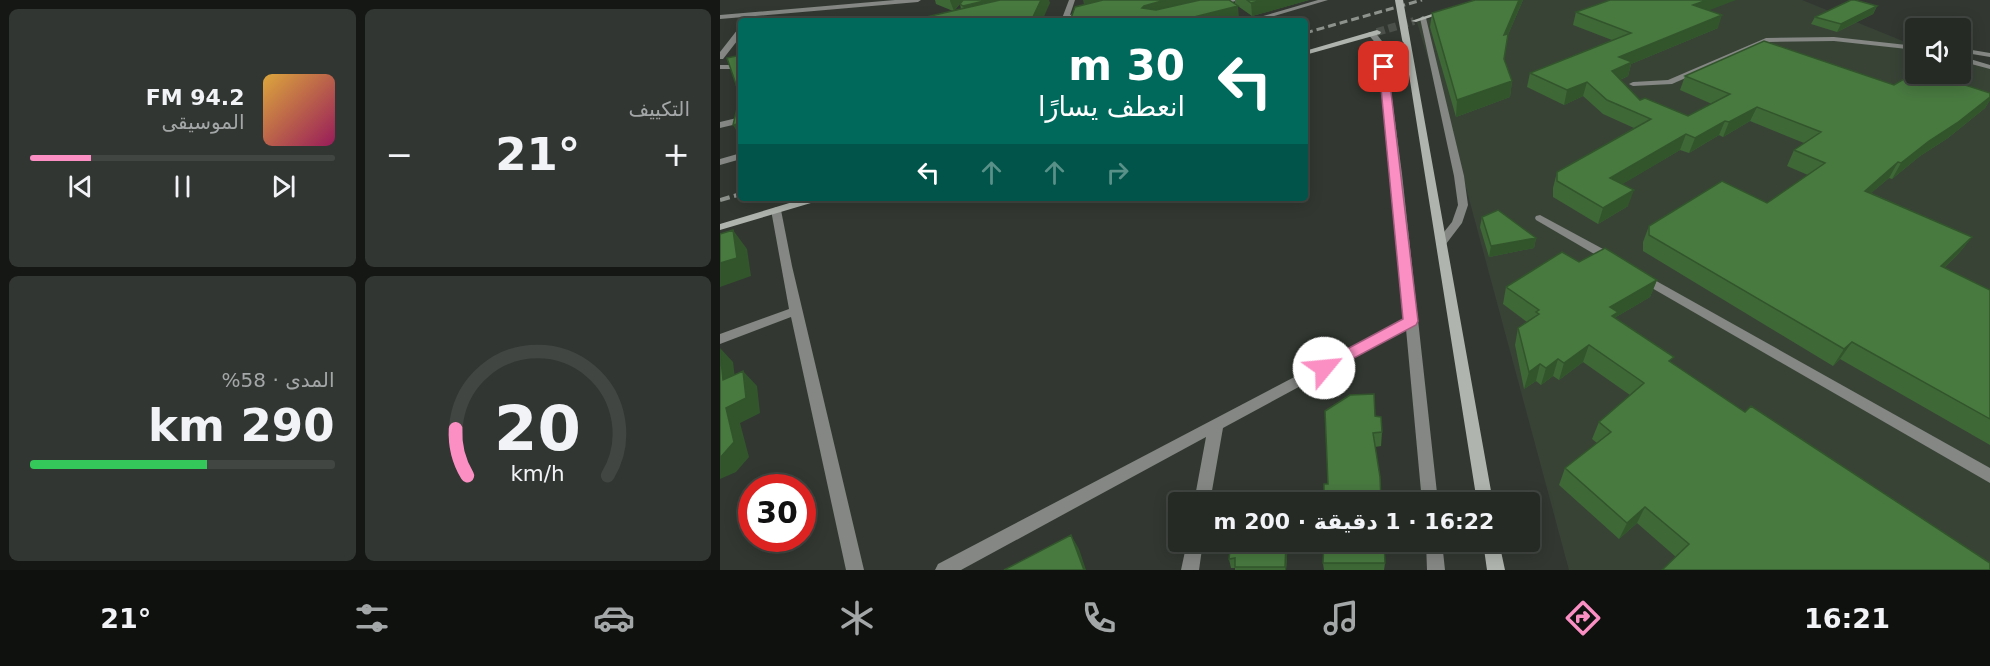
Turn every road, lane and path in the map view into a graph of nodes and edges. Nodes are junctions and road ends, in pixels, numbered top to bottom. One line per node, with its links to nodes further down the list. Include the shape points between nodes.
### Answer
1 (918, 0): 13 (street)
2 (1072, 0): 14 (street)
3 (1236, 0): 6 (street)
4 (1325, 0): 17 (street)
5 (1399, 0): 39 (main road, bridge)
6 (1222, 2): 7 (street); 8 (street)
7 (1203, 8)
8 (1233, 9)
9 (1454, 9): 18 (main road)
10 (1096, 11): 15 (street)
11 (1242, 15): 16 (street)
12 (720, 16): 13 (street)
13 (750, 18)
14 (1065, 18)
15 (1069, 18)
16 (1246, 18)
17 (1261, 18)
18 (1418, 19): 39 (street, via 1463,205 1457,223)
19 (1374, 33): 23 (main road); 41 (street, via 1381,45)
20 (738, 35): 25 (street)
21 (1905, 47): 30 (street, via 1834,39 1766,40 1669,82)
22 (1971, 52): 24 (street)
23 (1308, 53)
24 (1990, 55)
25 (720, 57)
26 (1971, 61): 29 (street)
27 (720, 67): 28 (street)
28 (738, 67)
29 (1990, 67)
30 (1633, 84)
31 (738, 121): 32 (street)
32 (720, 125)
33 (738, 157): 34 (street)
34 (720, 162)
35 (808, 201): 36 (main road)
36 (776, 210): 38 (main road); 40 (street)
37 (1540, 218): 44 (street)
38 (720, 227)
39 (1442, 242): 47 (main road)
40 (796, 311): 42 (street); 51 (street)
41 (1411, 321): 43 (street); 46 (street)
42 (720, 339)
43 (1216, 425): 45 (street); 52 (street)
44 (1990, 476)
45 (1204, 492)
46 (1429, 492)
47 (1483, 492)
48 (1193, 552): 53 (street)
49 (1435, 552): 54 (street)
50 (1493, 552): 55 (main road)
51 (855, 570)
52 (944, 570)
53 (1190, 570)
54 (1436, 570)
55 (1496, 570)

